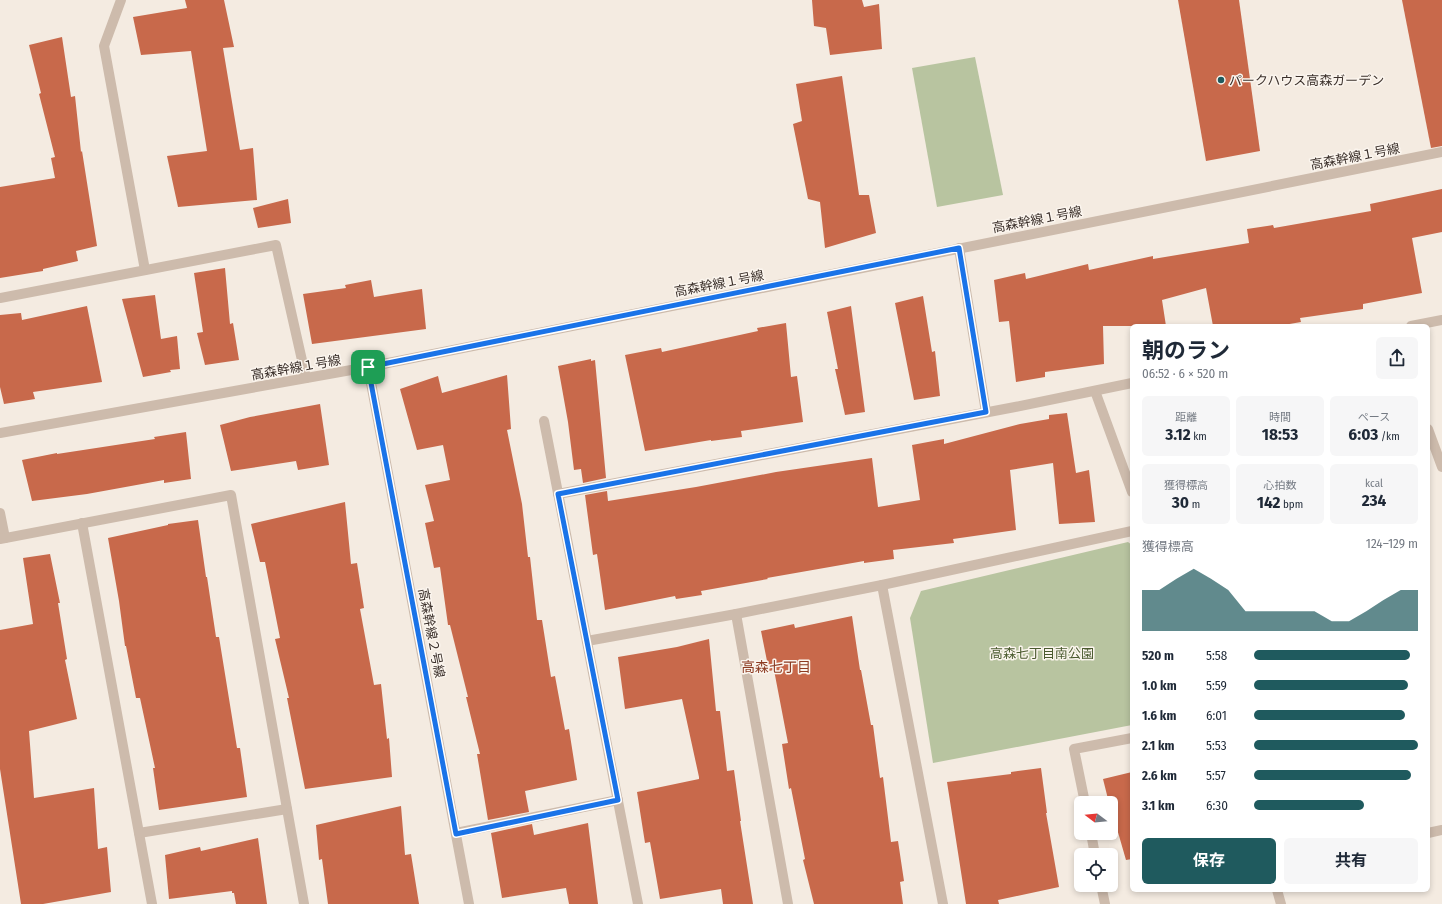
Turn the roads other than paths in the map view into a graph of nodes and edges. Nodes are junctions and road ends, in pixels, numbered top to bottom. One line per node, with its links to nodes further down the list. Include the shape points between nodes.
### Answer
1 (121, 0): 4 (street, via 104,46)
2 (1442, 152): 3 (street, 高森幹線１号線)
3 (959, 248): 8 (street, 高森幹線１号線); 12 (street)
4 (145, 270): 5 (street); 9 (street, via 276,245)
5 (0, 298)
6 (1442, 320): 7 (street)
7 (1421, 324)
8 (368, 367): 9 (street, 高森幹線１号線); 33 (street, 高森幹線２号線)
9 (306, 378): 14 (street, 高森幹線１号線)
10 (1130, 383): 11 (street)
11 (1095, 391): 12 (street); 17 (street)
12 (986, 412): 18 (street)
13 (544, 421): 18 (street)
14 (0, 433)
15 (1430, 434): 16 (street)
16 (1442, 466)
17 (1130, 487)
18 (558, 494): 25 (street)
19 (0, 514): 22 (street)
20 (82, 523): 22 (street); 29 (street, via 231,495); 31 (street)
21 (1130, 531): 23 (street)
22 (2, 539)
23 (882, 585): 24 (street); 41 (street)
24 (736, 614): 25 (street); 40 (street)
25 (587, 641): 28 (street)
26 (1130, 738): 27 (street, via 1074,749)
27 (1084, 796)
28 (618, 800): 33 (street); 39 (street)
29 (286, 809): 31 (street); 37 (street)
30 (1442, 830): 32 (street)
31 (139, 833): 36 (street)
32 (1430, 833)
33 (456, 834): 38 (street, 高森幹線２号線)
34 (1102, 892): 42 (street)
35 (1278, 892): 43 (street)
36 (152, 904)
37 (304, 904)
38 (469, 904)
39 (638, 904)
40 (788, 904)
41 (942, 904)
42 (1105, 904)
43 (1282, 904)

